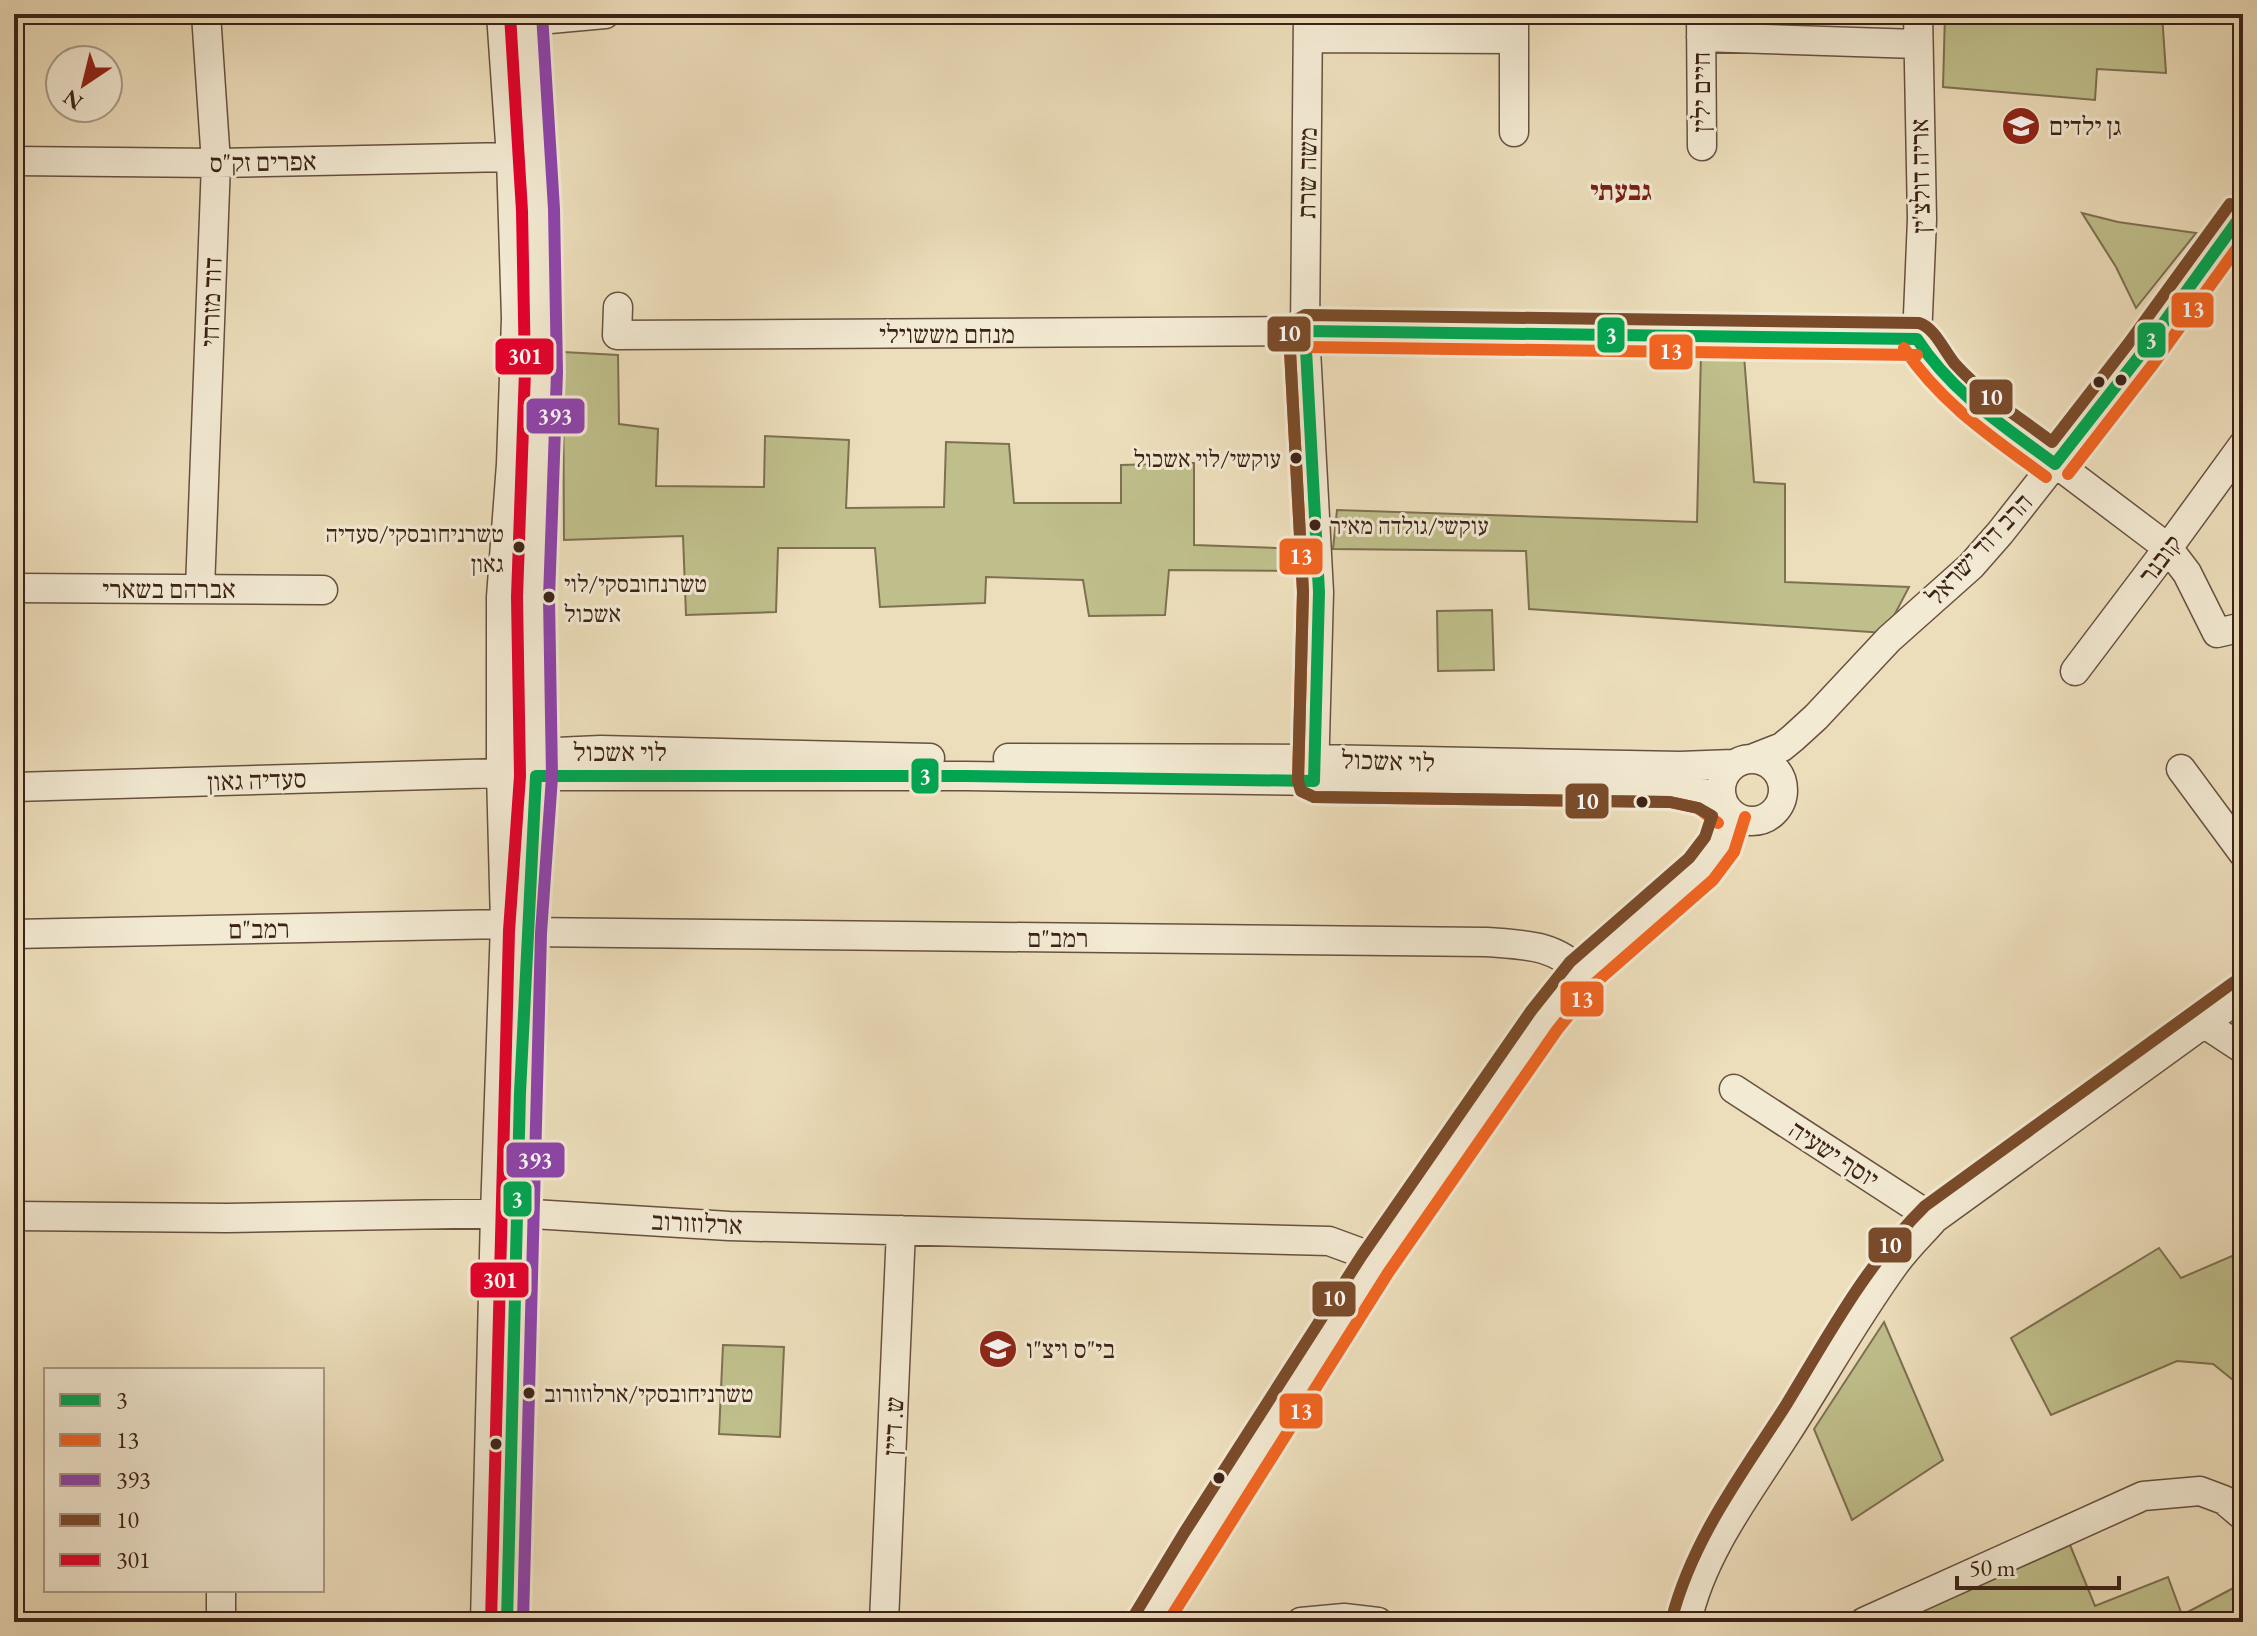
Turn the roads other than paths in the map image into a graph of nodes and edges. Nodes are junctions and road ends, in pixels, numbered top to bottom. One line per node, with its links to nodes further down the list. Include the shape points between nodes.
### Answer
1 (206, 14): 13 (street, דוד מזרחי)
2 (605, 14): 4 (street)
3 (1918, 14): 8 (street, אריה דולצ'ין)
4 (518, 16): 11 (street); 26 (street, via 538,210 541,329)
5 (1308, 26): 6 (street); 16 (street, משה שרת)
6 (1514, 26): 9 (street)
7 (1701, 26): 8 (street, חיים ילין); 10 (street, חיים ילין)
8 (1917, 44): 17 (street, אריה דולצ'ין, via 1922,219)
9 (1514, 132)
10 (1702, 146)
11 (511, 157): 13 (street, אפרים זק"ס); 33 (street, via 516,318 501,597)
12 (14, 161): 13 (street, אפרים זק"ס)
13 (216, 163): 22 (street, דוד מזרחי)
14 (2243, 213): 19 (street, הרב דוד ישראל)
15 (618, 307): 16 (street, מנחם מששוילי, via 617,335)
16 (1305, 331): 17 (street); 32 (street, משה שרת, via 1319,592)
17 (1917, 339): 19 (street, via 1951,384)
18 (2243, 445): 20 (street, קובנר)
19 (2055, 464): 20 (street); 27 (street, הרב דוד ישראל, via 1971,566 1889,639)
20 (2168, 548): 24 (street, via 2217,633); 25 (street, קובנר)
21 (14, 588): 22 (street, אברהם בשארי)
22 (200, 589): 23 (street, אברהם בשארי)
23 (323, 590)
24 (2243, 627)
25 (2075, 671)
26 (534, 715): 28 (street, via 569,741); 30 (street)
27 (1816, 717): 29 (street, הרב דוד ישראל, via 1782,747); 34 (street, הרב דוד ישראל)
28 (601, 750): 30 (street, לוי אשכול); 32 (street, לוי אשכול)
29 (1744, 761): 32 (street, לוי אשכול); 34 (street, via 1773,766); 36 (street, via 1722,778)
30 (535, 765): 32 (street, לוי אשכול, via 966,776); 33 (street, לוי אשכול); 38 (street)
31 (2181, 769): 37 (street)
32 (1314, 770): 36 (street, לוי אשכול, via 1671,786 1701,792)
33 (501, 773): 35 (street, סעדיה גאון); 38 (street)
34 (1783, 785): 36 (street, via 1781,803 1763,820 1745,821)
35 (14, 787)
36 (1727, 809): 40 (street, via 1719,845 1701,869)
37 (2243, 853)
38 (515, 928): 39 (street, רמב"ם); 40 (street, רמב"ם, via 1486,942 1546,950 1567,958); 45 (street)
39 (14, 934)
40 (1582, 973): 49 (street)
41 (2243, 995): 42 (street)
42 (2205, 1024): 43 (street); 47 (street)
43 (2243, 1049)
44 (1734, 1089): 47 (street, יוסף ישעיה)
45 (505, 1214): 46 (street, ארלוזורוב); 48 (street, ארלוזורוב); 53 (street); 54 (street)
46 (14, 1216)
47 (1934, 1219): 59 (street, via 1896,1262 1738,1510 1703,1572)
48 (901, 1230): 49 (street, ארלוזורוב, via 1329,1241); 55 (street, ש. דיין)
49 (1375, 1264): 56 (street)
50 (2237, 1501): 60 (street, via 2200,1491 2143,1496)
51 (221, 1592): 52 (street)
52 (221, 1622)
53 (485, 1622)
54 (507, 1622)
55 (884, 1622)
56 (1149, 1622)
57 (1301, 1622): 58 (street)
58 (1378, 1622)
59 (1687, 1622)
60 (1864, 1622)

